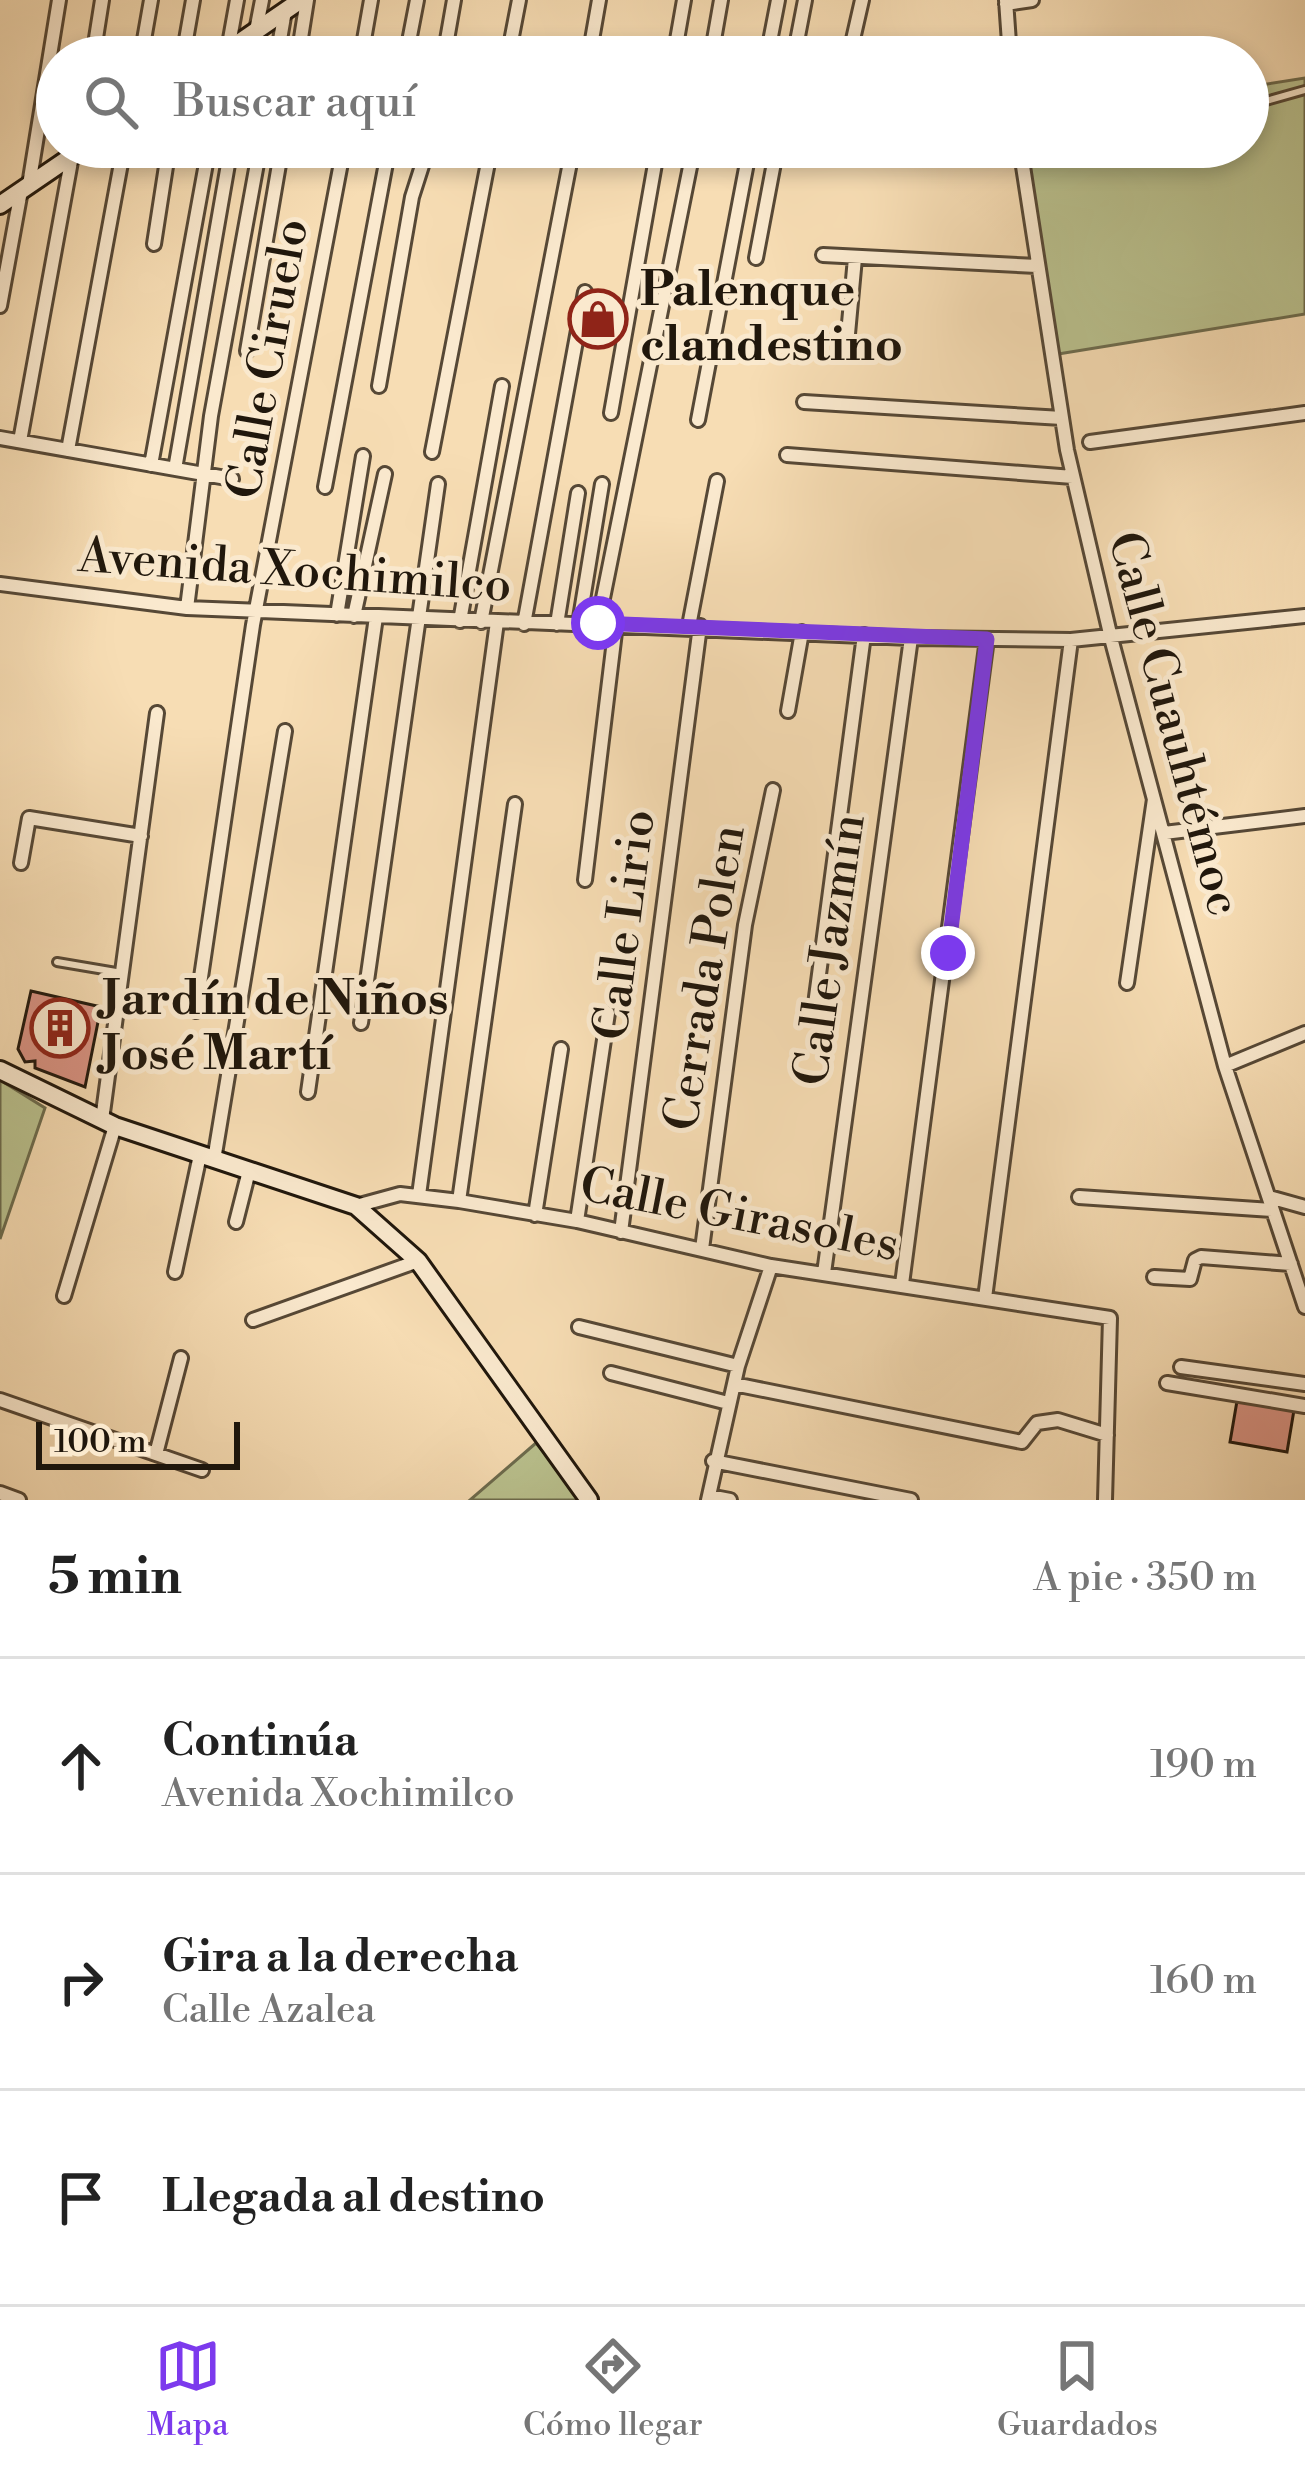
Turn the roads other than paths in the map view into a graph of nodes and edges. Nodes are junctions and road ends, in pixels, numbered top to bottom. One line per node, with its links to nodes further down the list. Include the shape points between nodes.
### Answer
1 (58, 0): 21 (street)
2 (103, 0): 22 (street)
3 (151, 0): 23 (street)
4 (193, 0): 24 (street)
5 (237, 0): 25 (street)
6 (262, 0): 20 (street)
7 (371, 0): 30 (street)
8 (417, 0): 31 (street)
9 (454, 0): 32 (street)
10 (519, 0): 33 (street)
11 (599, 0): 34 (street)
12 (684, 0): 35 (street)
13 (721, 0): 36 (street)
14 (778, 0): 37 (street)
15 (805, 0): 38 (street)
16 (862, 0): 39 (street)
17 (1032, 0): 18 (street)
18 (1006, 2): 40 (street)
19 (296, 4): 20 (street); 28 (street); 29 (street)
20 (253, 33): 26 (street); 27 (street)
21 (52, 36)
22 (97, 36)
23 (145, 36)
24 (187, 36)
25 (228, 36)
26 (249, 36)
27 (252, 36)
28 (285, 36)
29 (297, 36)
30 (365, 36)
31 (410, 36)
32 (448, 36)
33 (512, 36)
34 (593, 36)
35 (678, 36)
36 (715, 36)
37 (771, 36)
38 (798, 36)
39 (854, 36)
40 (1008, 36)
41 (1305, 90): 42 (lane)
42 (1269, 100)
43 (36, 125): 62 (street)
44 (54, 168): 62 (street)
45 (74, 168): 81 (street)
46 (120, 168): 83 (street)
47 (166, 168): 64 (street)
48 (205, 168): 87 (street)
49 (227, 168): 88 (street)
50 (256, 168): 90 (street)
51 (278, 168): 72 (street)
52 (340, 168): 100 (street, Calle Ciruelo)
53 (385, 168): 96 (street)
54 (421, 168): 73 (street)
55 (487, 168): 84 (street)
56 (569, 168): 107 (street)
57 (654, 168): 76 (street)
58 (690, 168): 109 (street)
59 (746, 168): 79 (street)
60 (773, 168): 66 (street)
61 (1023, 168): 68 (street, Calle Cuauhtémoc)
62 (25, 188): 63 (street); 70 (street)
63 (0, 205)
64 (154, 244)
65 (823, 255): 67 (street)
66 (756, 258)
67 (855, 258): 68 (street); 71 (street)
68 (1037, 266): 78 (street, Calle Cuauhtémoc)
69 (585, 292): 110 (street)
70 (0, 306)
71 (848, 334)
72 (247, 351)
73 (379, 386)
74 (502, 386): 106 (street)
75 (804, 402): 78 (street)
76 (610, 413)
77 (1305, 413): 82 (street)
78 (1062, 418): 91 (street, Calle Cuauhtémoc)
79 (698, 420)
80 (0, 438): 81 (street)
81 (20, 441): 83 (street)
82 (1090, 442)
83 (68, 450): 87 (street)
84 (432, 452)
85 (787, 454): 91 (street)
86 (363, 456): 101 (street)
87 (152, 465): 88 (street)
88 (176, 469): 90 (street)
89 (385, 473): 102 (street)
90 (202, 474): 92 (street); 99 (street)
91 (1072, 477): 118 (street, Calle Cuauhtémoc)
92 (232, 479)
93 (717, 481): 114 (street, Calle Lirio)
94 (438, 484): 105 (street)
95 (602, 484): 112 (street)
96 (326, 487)
97 (578, 494): 111 (street)
98 (0, 584): 99 (street, Avenida Xochimilco)
99 (187, 608): 100 (street, Avenida Xochimilco)
100 (259, 611): 101 (street, Avenida Xochimilco); 135 (street, Calle Ciruelo)
101 (337, 615): 102 (street, Avenida Xochimilco)
102 (354, 616): 104 (street, Avenida Xochimilco)
103 (1305, 616): 118 (street, Avenida Xochimilco)
104 (376, 617): 105 (street, Avenida Xochimilco); 143 (street)
105 (418, 619): 106 (street, Avenida Xochimilco); 138 (street)
106 (460, 621): 107 (street, Avenida Xochimilco)
107 (481, 622): 108 (street, Avenida Xochimilco)
108 (497, 622): 110 (street, Avenida Xochimilco); 147 (street)
109 (598, 623): 112 (street, Avenida Xochimilco); 113 (street, Avenida Xochimilco)
110 (524, 624): 111 (street, Avenida Xochimilco)
111 (557, 624): 112 (street, Avenida Xochimilco)
112 (579, 624)
113 (616, 624): 114 (street, Avenida Xochimilco); 131 (street)
114 (695, 626): 115 (street, Avenida Xochimilco); 156 (street, Calle Lirio)
115 (802, 632): 116 (street, Avenida Xochimilco); 121 (street)
116 (864, 635): 117 (street, Avenida Xochimilco); 136 (street)
117 (911, 638): 119 (street, Avenida Xochimilco); 162 (street, Calle Jazmín)
118 (1111, 638): 120 (street, Avenida Xochimilco); 125 (street, Calle Cuauhtémoc)
119 (987, 639): 120 (street, Avenida Xochimilco); 164 (street)
120 (1071, 640): 166 (street)
121 (788, 711)
122 (158, 713): 129 (street)
123 (284, 731): 145 (street)
124 (773, 790): 157 (street, Cerrada Polen, via 745,925)
125 (1154, 798): 128 (street, Calle Cuauhtémoc); 134 (street)
126 (515, 804): 149 (street)
127 (1305, 816): 128 (street)
128 (1164, 832): 141 (street, Calle Cuauhtémoc)
129 (141, 836): 130 (street, via 29,818); 133 (street)
130 (21, 863)
131 (585, 880)
132 (57, 962): 133 (lane)
133 (122, 973): 144 (street)
134 (1127, 983)
135 (196, 1011)
136 (814, 1012)
137 (608, 1013): 154 (street)
138 (361, 1023)
139 (1305, 1033): 141 (street)
140 (561, 1049): 153 (street)
141 (1226, 1066): 150 (street, Calle Cuauhtémoc)
142 (0, 1070): 144 (street)
143 (308, 1092)
144 (109, 1123): 145 (street); 165 (street)
145 (207, 1158): 146 (street); 161 (street)
146 (248, 1171): 151 (street); 155 (street)
147 (419, 1195): 149 (street, Calle Girasoles); 151 (street, Calle Girasoles)
148 (1078, 1197): 150 (street)
149 (459, 1201): 153 (street, Calle Girasoles)
150 (1271, 1203): 152 (street); 159 (street, Calle Cuauhtémoc)
151 (356, 1205): 158 (street)
152 (1305, 1207)
153 (535, 1215): 154 (street, Calle Girasoles)
154 (577, 1221): 156 (street, Calle Girasoles)
155 (236, 1222)
156 (621, 1232): 157 (street, Calle Girasoles)
157 (702, 1249): 160 (street, Calle Girasoles)
158 (418, 1261): 168 (street); 187 (street)
159 (1291, 1264): 163 (street, via 1201,1257 1185,1282); 167 (street, Calle Cuauhtémoc)
160 (771, 1266): 162 (street, Calle Girasoles); 171 (street)
161 (175, 1272)
162 (824, 1273): 164 (street, Calle Girasoles)
163 (1154, 1277)
164 (902, 1284): 166 (street, Calle Girasoles)
165 (64, 1296)
166 (985, 1298): 180 (street, Calle Girasoles, via 1110,1318)
167 (1305, 1307)
168 (253, 1320)
169 (579, 1327): 171 (street)
170 (181, 1358): 181 (street)
171 (738, 1366): 175 (street)
172 (1181, 1367): 176 (street)
173 (610, 1372): 178 (street)
174 (1167, 1383): 179 (street)
175 (734, 1384): 178 (street); 180 (street, via 1022,1442 1037,1423 1058,1420)
176 (1305, 1384)
177 (0, 1400): 181 (street)
178 (728, 1402): 182 (street)
179 (1305, 1406)
180 (1107, 1435): 190 (street)
181 (156, 1454): 183 (street)
182 (713, 1461): 185 (street); 189 (street)
183 (202, 1470)
184 (0, 1493): 186 (street)
185 (708, 1498): 188 (street)
186 (19, 1500)
187 (589, 1500)
188 (730, 1500)
189 (911, 1500)
190 (1105, 1500)

